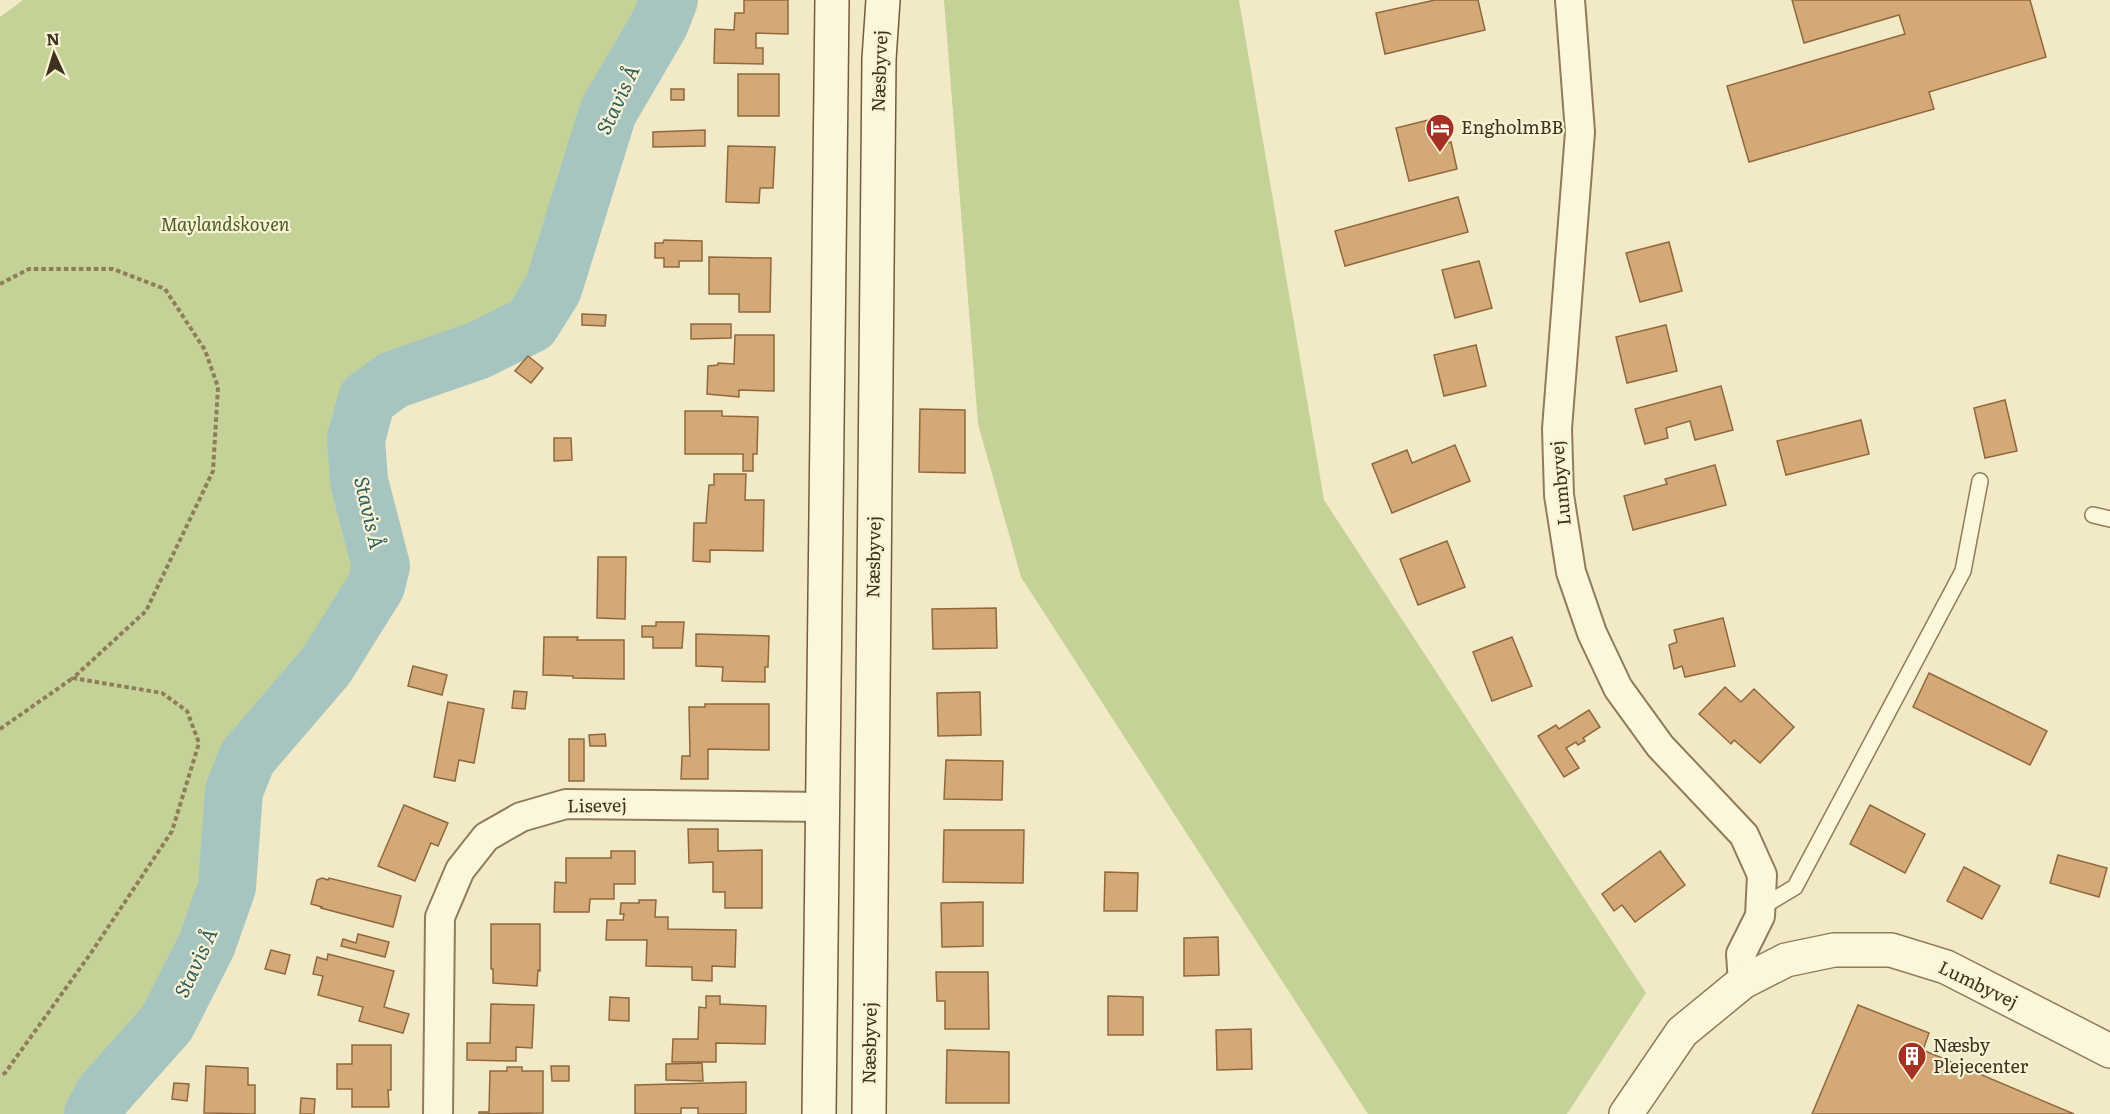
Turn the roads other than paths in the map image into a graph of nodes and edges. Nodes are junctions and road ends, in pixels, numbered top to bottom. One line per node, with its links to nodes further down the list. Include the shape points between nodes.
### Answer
1 (832, 0): 7 (main road)
2 (883, 0): 13 (main road, Næsbyvej, via 879,70)
3 (1570, 0): 8 (street, Lumbyvej, via 1580,132 1557,429 1559,495 1571,572 1592,633 1618,688 1660,746 1744,835 1762,875)
4 (1980, 481): 8 (lane, via 1963,571 1795,887)
5 (2093, 515): 6 (lane)
6 (2110, 519)
7 (824, 807): 11 (street, Lisevej, via 566,804 521,817 486,837 460,870 441,917); 12 (main road)
8 (1760, 908): 9 (street, Lumbyvej, via 1760,916 1741,954)
9 (1743, 982): 10 (main road, Lumbyvej, via 1786,960 1834,950 1891,950 1946,966); 14 (main road, via 1682,1032)
10 (2110, 1051)
11 (438, 1114)
12 (819, 1114)
13 (869, 1114)
14 (1626, 1114)

